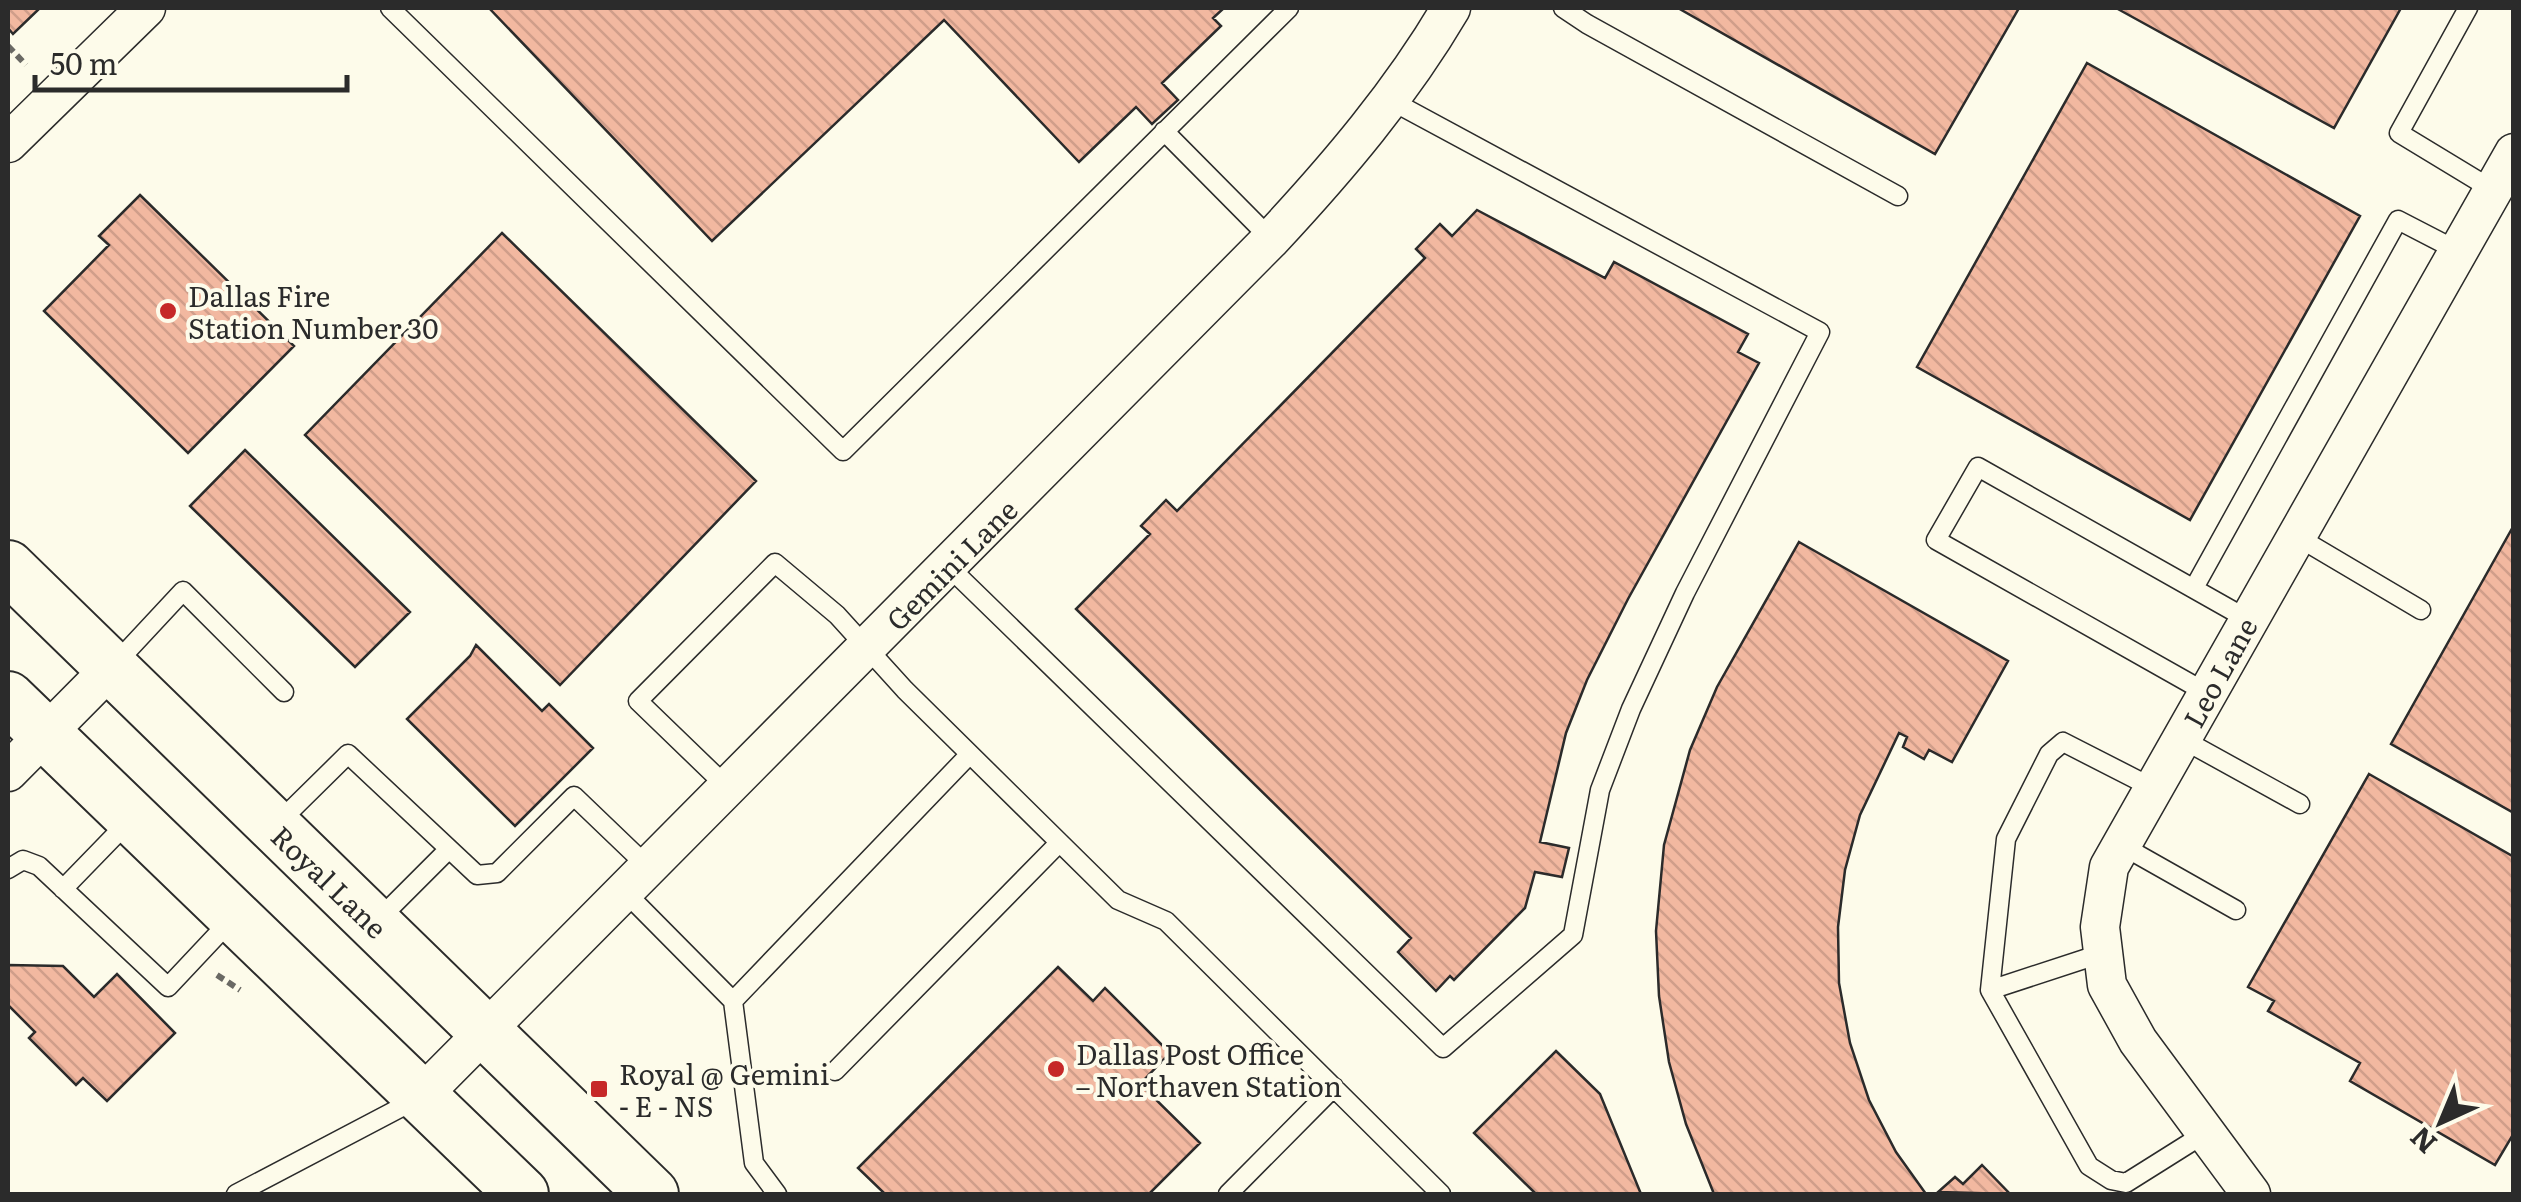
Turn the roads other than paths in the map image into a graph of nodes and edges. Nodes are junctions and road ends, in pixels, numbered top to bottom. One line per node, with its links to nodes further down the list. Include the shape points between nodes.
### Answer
1 (146, 8): 9 (street)
2 (390, 8): 8 (lane, via 843,450)
3 (1289, 8): 8 (lane)
4 (1451, 8): 7 (street, Gemini Lane)
5 (1564, 8): 12 (lane)
6 (2468, 8): 11 (lane, via 2398,132)
7 (1390, 100): 13 (street, Gemini Lane); 17 (lane, via 1820,332 1631,709 1600,790 1573,935 1442,1048)
8 (1164, 131): 13 (lane)
9 (8, 143)
10 (2514, 153): 11 (street, Leo Lane)
11 (2492, 190): 14 (street, Leo Lane)
12 (1898, 196)
13 (1271, 239): 17 (street, Gemini Lane)
14 (2458, 251): 15 (street, Leo Lane); 18 (lane, via 2398,220)
15 (2296, 536): 19 (lane); 20 (street, Leo Lane)
16 (8, 567): 22 (main road, Royal Lane)
17 (949, 567): 21 (street, Gemini Lane)
18 (2194, 588): 20 (lane); 24 (lane, via 1978,467 1936,540)
19 (2420, 610)
20 (2249, 620): 24 (street, Leo Lane)
21 (866, 649): 28 (lane); 30 (street, Gemini Lane); 30 (lane, via 775,562 638,701)
22 (111, 668): 23 (lane, via 183,591); 26 (street); 34 (main road, Royal Lane)
23 (284, 692)
24 (2207, 693): 27 (street, Leo Lane)
25 (8, 698): 26 (main road)
26 (45, 734): 29 (street); 33 (main road)
27 (2182, 738): 31 (street, Leo Lane); 32 (lane)
28 (970, 754): 35 (lane); 46 (lane)
29 (8, 772)
30 (726, 786): 39 (street, Gemini Lane)
31 (2153, 788): 36 (street, Leo Lane); 45 (lane, via 2062,742 2049,754 2006,839)
32 (2300, 804)
33 (132, 818): 40 (lane); 42 (main road)
34 (274, 826): 37 (lane, via 348,754); 43 (main road, Royal Lane)
35 (1059, 843): 48 (lane); 49 (lane, via 1118,900 1166,921)
36 (2121, 845): 41 (lane); 44 (street, Leo Lane, via 2109,867)
37 (449, 849): 39 (lane, via 477,875 497,873 574,796); 43 (lane)
38 (8, 869): 40 (lane, via 24,860)
39 (635, 878): 46 (lane); 47 (street, Gemini Lane)
40 (63, 889): 42 (lane, via 168,987)
41 (2236, 910)
42 (235, 916): 50 (main road)
43 (374, 924): 47 (main road, Royal Lane)
44 (2103, 953): 45 (lane); 51 (street, Leo Lane, via 2108,985 2138,1041)
45 (1990, 990): 51 (lane, via 2088,1166 2126,1183)
46 (733, 1001): 55 (lane, via 754,1163)
47 (484, 1031): 50 (street, Gemini Lane); 54 (main road, Royal Lane)
48 (835, 1070)
49 (1334, 1087): 56 (lane); 57 (lane)
50 (422, 1096): 52 (lane); 53 (main road)
51 (2204, 1134): 58 (street, Leo Lane)
52 (236, 1194)
53 (522, 1194)
54 (652, 1194)
55 (777, 1194)
56 (1228, 1194)
57 (1441, 1194)
58 (2250, 1194)

